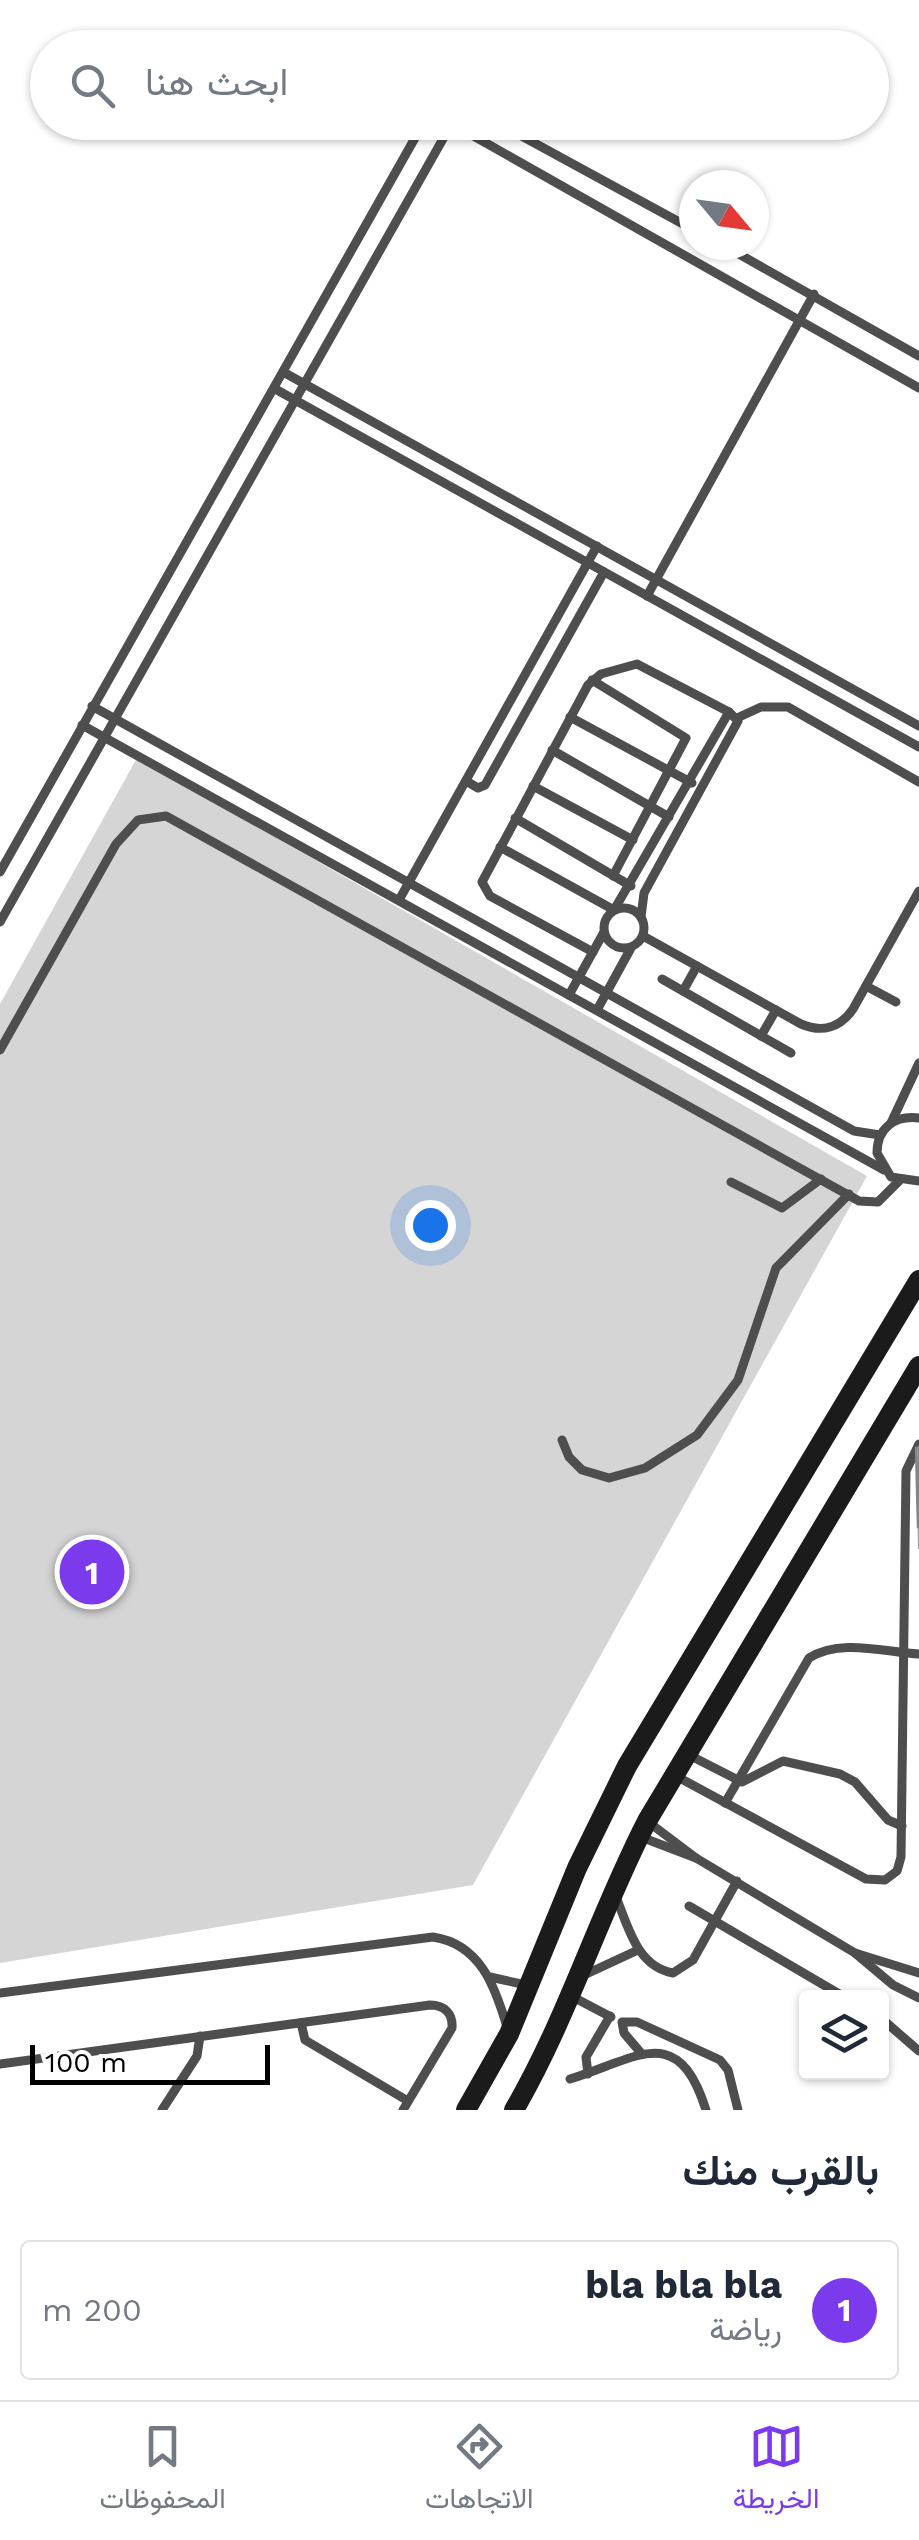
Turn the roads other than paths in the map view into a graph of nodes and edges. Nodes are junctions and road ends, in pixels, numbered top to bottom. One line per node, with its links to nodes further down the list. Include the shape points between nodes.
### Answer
1 (414, 140): 10 (lane)
2 (442, 140): 11 (lane)
3 (481, 140): 8 (lane)
4 (529, 140): 5 (lane)
5 (679, 222)
6 (751, 260): 7 (lane)
7 (814, 294): 8 (lane); 9 (lane)
8 (800, 318): 12 (lane); 18 (lane)
9 (919, 356)
10 (285, 373): 11 (lane); 13 (lane)
11 (302, 382): 14 (lane); 15 (lane)
12 (919, 388)
13 (277, 390): 14 (lane); 21 (lane)
14 (293, 399): 16 (lane); 24 (lane)
15 (597, 546): 16 (lane); 18 (lane)
16 (588, 563): 17 (lane); 31 (lane)
17 (604, 572): 19 (lane); 31 (lane, via 485,786)
18 (656, 579): 19 (lane); 26 (lane)
19 (647, 596): 28 (lane)
20 (592, 680): 22 (lane, via 643,665); 23 (lane); 30 (lane, via 684,734)
21 (92, 706): 24 (lane); 25 (lane)
22 (733, 715): 32 (lane); 33 (lane, via 788,707); 35 (lane, via 738,725)
23 (570, 716): 29 (lane); 30 (lane)
24 (115, 718): 27 (lane); 43 (lane)
25 (82, 724): 27 (lane); 41 (lane)
26 (919, 726)
27 (104, 737): 46 (lane); 49 (lane)
28 (919, 747)
29 (552, 750): 34 (lane); 36 (lane)
30 (671, 771): 32 (lane); 36 (lane)
31 (466, 781): 43 (lane)
32 (690, 782): 35 (lane); 38 (lane)
33 (919, 782)
34 (533, 786): 37 (lane); 39 (lane)
35 (703, 789): 48 (lane, via 644,893)
36 (651, 807): 38 (lane); 39 (lane)
37 (515, 818): 40 (lane); 42 (lane)
38 (669, 818): 44 (lane)
39 (633, 840): 42 (lane)
40 (500, 847): 47 (lane); 53 (lane, via 483,878 486,894)
41 (0, 872)
42 (613, 876): 44 (lane)
43 (409, 883): 46 (lane); 55 (lane)
44 (630, 886): 47 (lane)
45 (919, 891): 57 (lane)
46 (399, 900): 60 (lane)
47 (614, 910): 48 (lane); 50 (lane)
48 (641, 917): 51 (lane)
49 (0, 922)
50 (604, 932): 52 (lane, via 611,944); 53 (lane)
51 (643, 936): 52 (lane); 54 (lane)
52 (631, 948): 59 (lane)
53 (593, 952): 55 (lane)
54 (697, 966): 58 (lane); 63 (lane)
55 (579, 978): 59 (lane); 60 (lane)
56 (662, 979): 58 (lane)
57 (866, 986): 61 (lane); 63 (lane, via 848,1017 832,1027 808,1028)
58 (684, 991): 64 (lane)
59 (606, 993): 62 (lane); 70 (lane, via 854,1132)
60 (570, 995): 62 (lane)
61 (896, 1002)
62 (597, 1010): 71 (lane)
63 (776, 1010): 64 (lane)
64 (761, 1036): 66 (lane)
65 (0, 1050): 72 (lane, via 116,844 138,820 166,816)
66 (791, 1053)
67 (919, 1064): 69 (lane)
68 (919, 1118): 69 (lane)
69 (891, 1123): 70 (lane)
70 (880, 1135): 71 (lane, via 876,1153)
71 (884, 1170): 73 (lane)
72 (821, 1179): 75 (lane, via 782,1208); 76 (lane)
73 (900, 1181): 74 (lane); 76 (lane, via 878,1202)
74 (919, 1181)
75 (731, 1182)
76 (849, 1194): 79 (lane, via 776,1268 738,1380 696,1435 659,1461 609,1478 582,1470)
77 (919, 1280): 98 (street, via 619,1781)
78 (919, 1366): 83 (street)
79 (562, 1440)
80 (919, 1444): 81 (lane, via 906,1471)
81 (904, 1653): 82 (lane); 85 (lane, via 840,1647 809,1658); 87 (lane)
82 (919, 1654)
83 (685, 1753): 84 (street); 85 (lane)
84 (672, 1774): 86 (lane); 88 (street)
85 (738, 1780): 86 (lane); 87 (lane, via 748,1782 784,1762 840,1774)
86 (725, 1803): 87 (lane, via 872,1881 897,1871)
87 (902, 1826)
88 (643, 1828): 89 (lane); 89 (lane); 91 (street)
89 (696, 1858): 90 (lane)
90 (737, 1882): 93 (lane); 95 (lane)
91 (613, 1890): 94 (lane); 99 (street)
92 (689, 1906): 93 (lane)
93 (715, 1921): 94 (lane, via 694,1960 679,1972 661,1970); 100 (lane)
94 (638, 1950): 99 (lane)
95 (855, 1953): 96 (lane); 102 (lane)
96 (919, 1974)
97 (490, 1977): 98 (lane); 101 (lane, via 461,1946 432,1937); 107 (lane)
98 (532, 1984): 107 (street)
99 (577, 1987): 103 (lane); 119 (street)
100 (832, 1990)
101 (0, 1993)
102 (919, 1998)
103 (610, 2016): 104 (lane); 114 (lane, via 586,2057)
104 (622, 2022): 109 (lane, via 633,2020); 111 (lane)
105 (300, 2023): 108 (lane); 116 (lane, via 306,2040); 116 (lane, via 443,2007 452,2028)
106 (889, 2024): 110 (lane)
107 (509, 2034): 118 (street)
108 (200, 2036): 113 (lane); 117 (lane, via 197,2056)
109 (691, 2045): 112 (lane); 121 (lane, via 724,2065)
110 (919, 2050)
111 (641, 2053): 112 (lane); 114 (lane)
112 (683, 2062): 120 (lane)
113 (0, 2064)
114 (588, 2074): 115 (lane)
115 (570, 2079)
116 (406, 2106)
117 (162, 2110)
118 (466, 2110)
119 (514, 2110)
120 (706, 2110)
121 (738, 2110)

